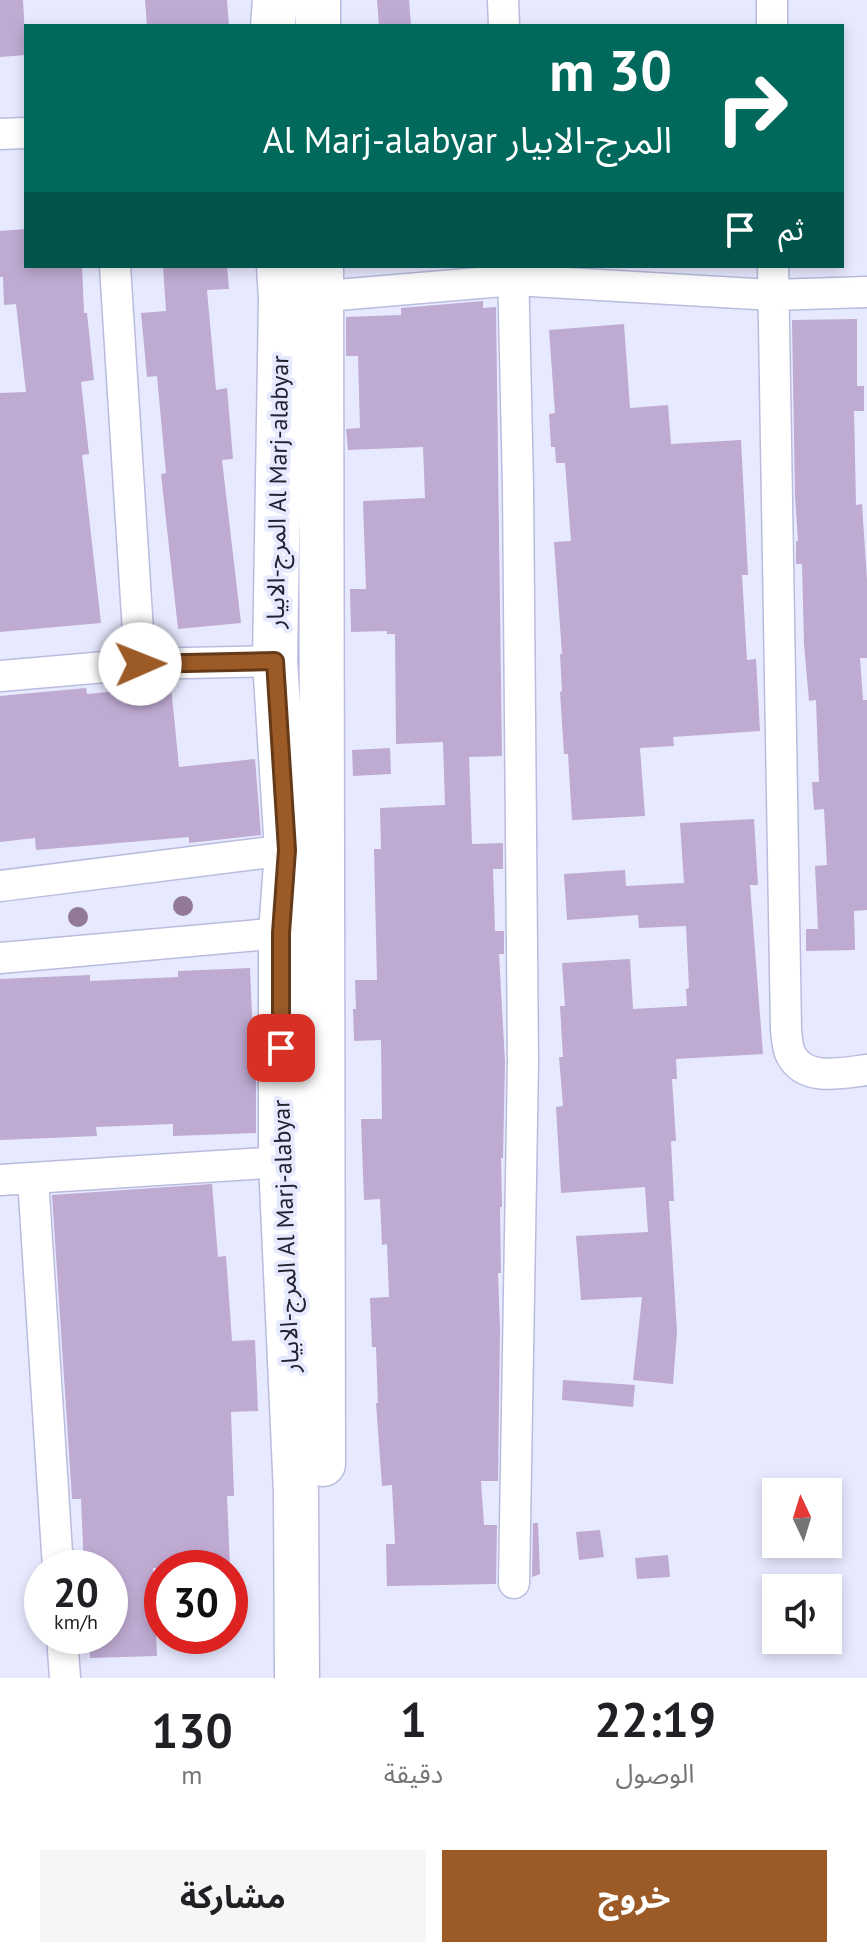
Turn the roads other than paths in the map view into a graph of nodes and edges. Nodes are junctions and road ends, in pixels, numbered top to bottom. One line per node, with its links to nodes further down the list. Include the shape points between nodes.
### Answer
1 (275, 0): 5 (main road)
2 (318, 0): 6 (main road)
3 (503, 0): 7 (street)
4 (772, 0): 8 (street)
5 (273, 24)
6 (318, 24)
7 (504, 24)
8 (772, 24)
9 (24, 133): 10 (street)
10 (0, 134)
11 (115, 268): 17 (street)
12 (514, 273): 13 (street); 14 (street); 28 (street, via 523,1062)
13 (773, 280): 15 (street); 23 (street, via 786,1030 790,1054 802,1068 826,1074)
14 (301, 282): 16 (main road, المرج-الابيار Al Marj-alabyar); 32 (main road, المرج-الابيار Al Marj-alabyar)
15 (867, 292)
16 (275, 661): 17 (street); 19 (main road, المرج-الابيار Al Marj-alabyar)
17 (140, 664): 18 (street)
18 (0, 676)
19 (287, 850): 20 (street); 21 (main road, المرج-الابيار Al Marj-alabyar)
20 (0, 886)
21 (281, 933): 22 (street); 24 (main road, المرج-الابيار Al Marj-alabyar)
22 (0, 958)
23 (867, 1070)
24 (281, 1162): 25 (street); 31 (main road, المرج-الابيار Al Marj-alabyar, via 296,1493)
25 (33, 1178): 26 (street); 27 (street)
26 (0, 1180)
27 (57, 1550)
28 (514, 1583)
29 (63, 1654): 30 (street)
30 (65, 1678)
31 (297, 1678)
32 (324, 1678)

